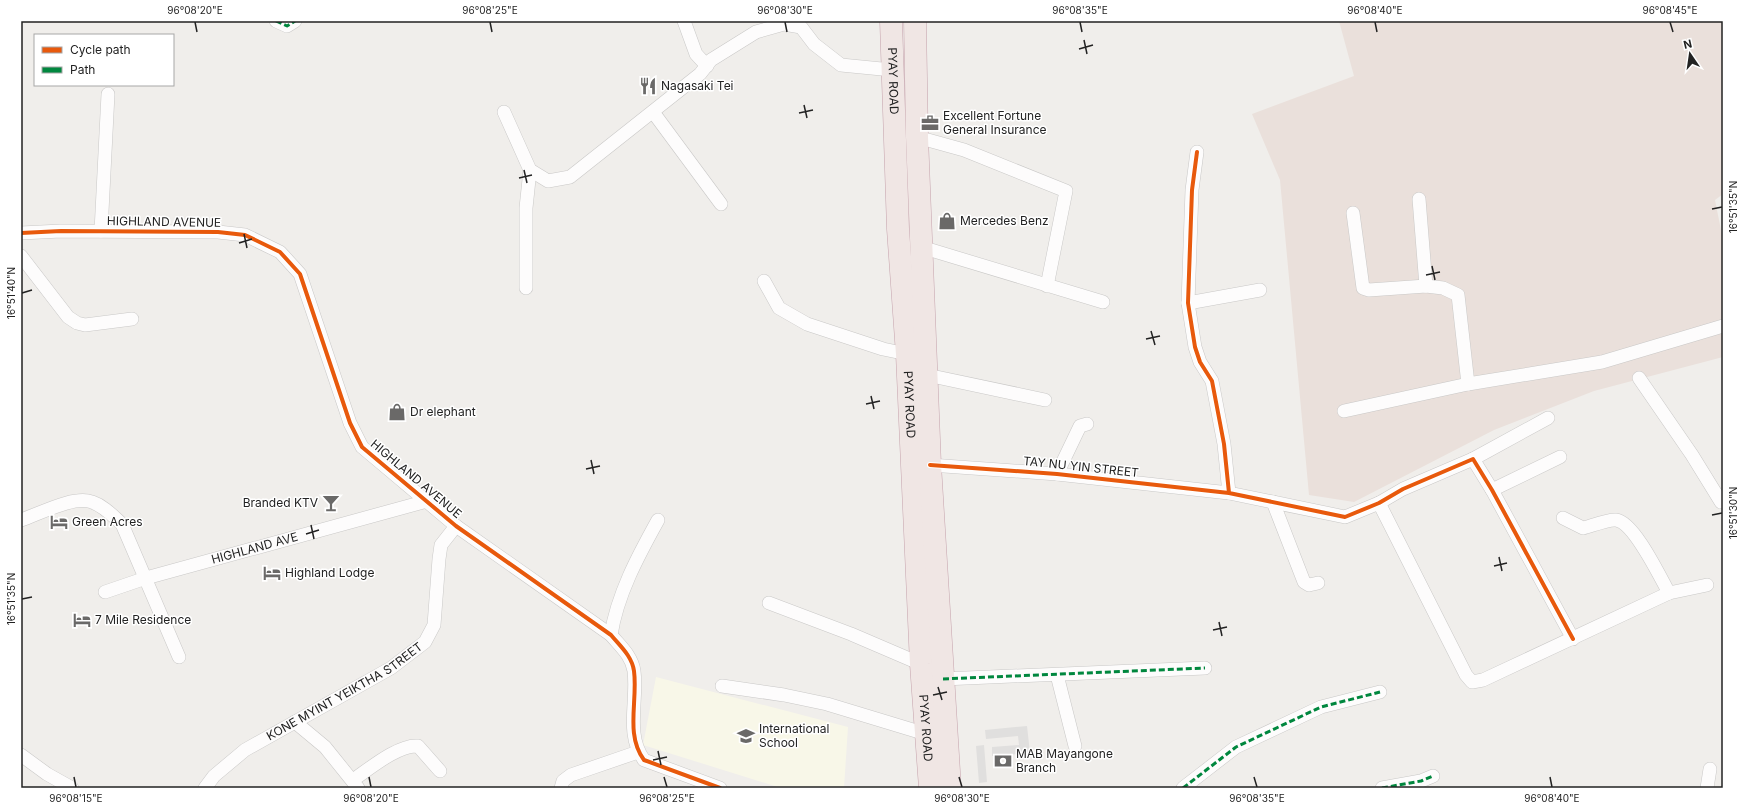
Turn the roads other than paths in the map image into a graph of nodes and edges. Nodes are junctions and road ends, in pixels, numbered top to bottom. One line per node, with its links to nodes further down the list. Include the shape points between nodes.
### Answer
1 (276, 21): 2 (street, via 287,26)
2 (295, 21)
3 (684, 21): 6 (street, via 696,54)
4 (891, 21): 7 (highway, PYAY ROAD)
5 (915, 21): 11 (highway, PYAY ROAD)
6 (707, 66): 7 (street, via 711,60 756,32 784,24 801,27 814,44 841,65); 10 (street)
7 (892, 70): 30 (highway, PYAY ROAD, via 898,229)
8 (108, 94): 17 (street)
9 (504, 112): 13 (street)
10 (654, 112): 13 (street, via 570,177 548,181); 15 (street)
11 (917, 137): 19 (highway, PYAY ROAD); 22 (street, via 964,150 1066,191)
12 (1197, 152): 27 (street, via 1192,190)
13 (530, 170): 24 (street, via 526,208)
14 (1419, 199): 23 (street)
15 (721, 204)
16 (1353, 213): 23 (street, via 1363,288 1369,290)
17 (101, 231): 18 (street, HIGHLAND AVENUE); 44 (street, HIGHLAND AVENUE, via 218,232 245,235 280,252 300,274 355,436 362,446)
18 (21, 233)
19 (921, 247): 22 (street); 31 (highway, PYAY ROAD)
20 (21, 256): 28 (street, via 68,317 77,323 85,325)
21 (764, 281): 30 (street, via 779,308 807,324 883,349)
22 (1047, 286): 26 (street)
23 (1426, 286): 33 (street, via 1443,288 1458,295)
24 (526, 288)
25 (1260, 290): 27 (street)
26 (1103, 302)
27 (1188, 304): 43 (street, via 1195,347 1200,362 1212,381 1224,444)
28 (132, 319)
29 (1723, 326): 33 (street, via 1602,362)
30 (907, 354): 61 (highway, PYAY ROAD)
31 (927, 376): 34 (street); 40 (highway, PYAY ROAD)
32 (1639, 378): 46 (street)
33 (1468, 384): 35 (street)
34 (1045, 400)
35 (1344, 411)
36 (1548, 418): 39 (street, TAY NU YIN STREET)
37 (1087, 424): 41 (street, via 1080,426)
38 (1560, 456): 42 (street)
39 (1473, 459): 42 (street); 47 (street, TAY NU YIN STREET, via 1403,489)
40 (930, 465): 41 (street, TAY NU YIN STREET); 64 (highway, PYAY ROAD)
41 (1057, 474): 43 (street, TAY NU YIN STREET)
42 (1492, 490): 59 (street)
43 (1229, 492): 45 (street, TAY NU YIN STREET)
44 (426, 501): 51 (street, HIGHLAND AVENUE); 52 (street, HIGHLAND AVE)
45 (1274, 502): 47 (street, TAY NU YIN STREET, via 1345,517); 53 (street, via 1304,582 1309,585)
46 (1723, 502)
47 (1379, 503): 59 (street, via 1466,675 1472,682 1483,680)
48 (1563, 518): 56 (street, via 1583,528 1615,519 1624,524 1646,551)
49 (21, 520): 52 (street, via 74,501 92,501 122,524)
50 (658, 520): 58 (street, via 625,587 614,616)
51 (456, 526): 58 (street, HIGHLAND AVENUE); 67 (street, KONE MYINT YEIKTHA STREET, via 442,545 434,625 426,642 391,668)
52 (146, 578): 55 (street, HIGHLAND AVE); 60 (street)
53 (1318, 583)
54 (1706, 585): 56 (street)
55 (105, 592)
56 (1669, 593): 59 (street)
57 (768, 603): 61 (street)
58 (611, 635): 70 (street, HIGHLAND AVENUE, via 627,654 634,670 634,740)
59 (1573, 638)
60 (179, 657)
61 (921, 664): 68 (highway, PYAY ROAD)
62 (1205, 668): 63 (street)
63 (1057, 675): 64 (street); 69 (street)
64 (943, 679): 81 (highway, PYAY ROAD)
65 (722, 686): 68 (street, via 827,704)
66 (1380, 692): 82 (street, via 1321,707 1236,747)
67 (295, 722): 75 (street, via 324,747); 77 (street, KONE MYINT YEIKTHA STREET, via 245,750 214,776)
68 (926, 734): 80 (highway, PYAY ROAD)
69 (1075, 746)
70 (638, 752): 78 (street, via 571,774); 79 (street, via 644,760)
71 (21, 756): 76 (street)
72 (1710, 769): 84 (street)
73 (440, 772): 75 (street, via 418,746 411,745 377,763)
74 (1433, 776): 83 (street, via 1421,781)
75 (356, 784)
76 (72, 788)
77 (205, 788)
78 (561, 788)
79 (720, 788)
80 (930, 788)
81 (950, 788)
82 (1183, 788)
83 (1382, 788)
84 (1708, 788)

